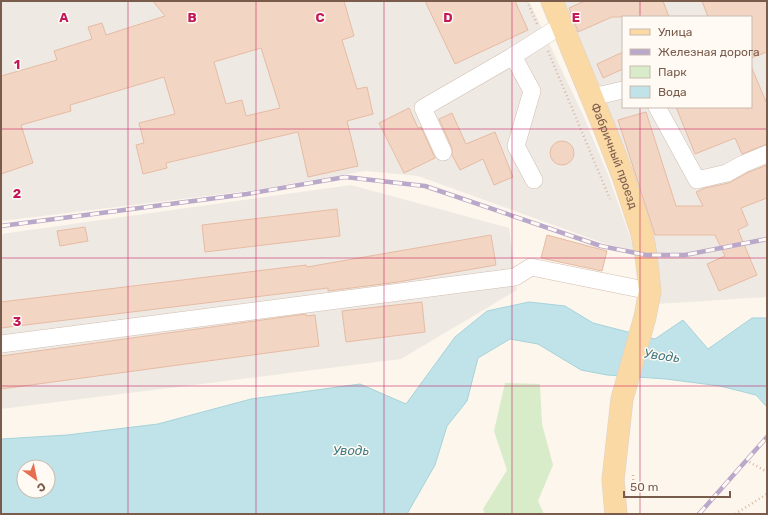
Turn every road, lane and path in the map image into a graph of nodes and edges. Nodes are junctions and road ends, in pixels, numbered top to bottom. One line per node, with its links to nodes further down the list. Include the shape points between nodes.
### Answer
1 (527, 1): 4 (path)
2 (552, 1): 3 (main road, Фабричный проезд)
3 (562, 25): 4 (lane); 7 (main road, Фабричный проезд)
4 (542, 37): 5 (lane); 12 (path)
5 (513, 56): 9 (lane, via 423,108); 11 (lane, via 532,91 516,146)
6 (622, 90): 7 (lane)
7 (592, 97): 13 (main road, Фабричный проезд, via 623,176 642,234)
8 (658, 108): 10 (lane, via 697,180 727,173)
9 (442, 152)
10 (767, 154)
11 (534, 180)
12 (612, 204)
13 (650, 291): 14 (lane, via 531,267 515,277); 18 (main road, Фабричный проезд, via 622,399 613,480)
14 (1, 344)
15 (746, 460): 16 (path)
16 (767, 472)
17 (767, 494): 19 (path)
18 (616, 514)
19 (735, 514)

